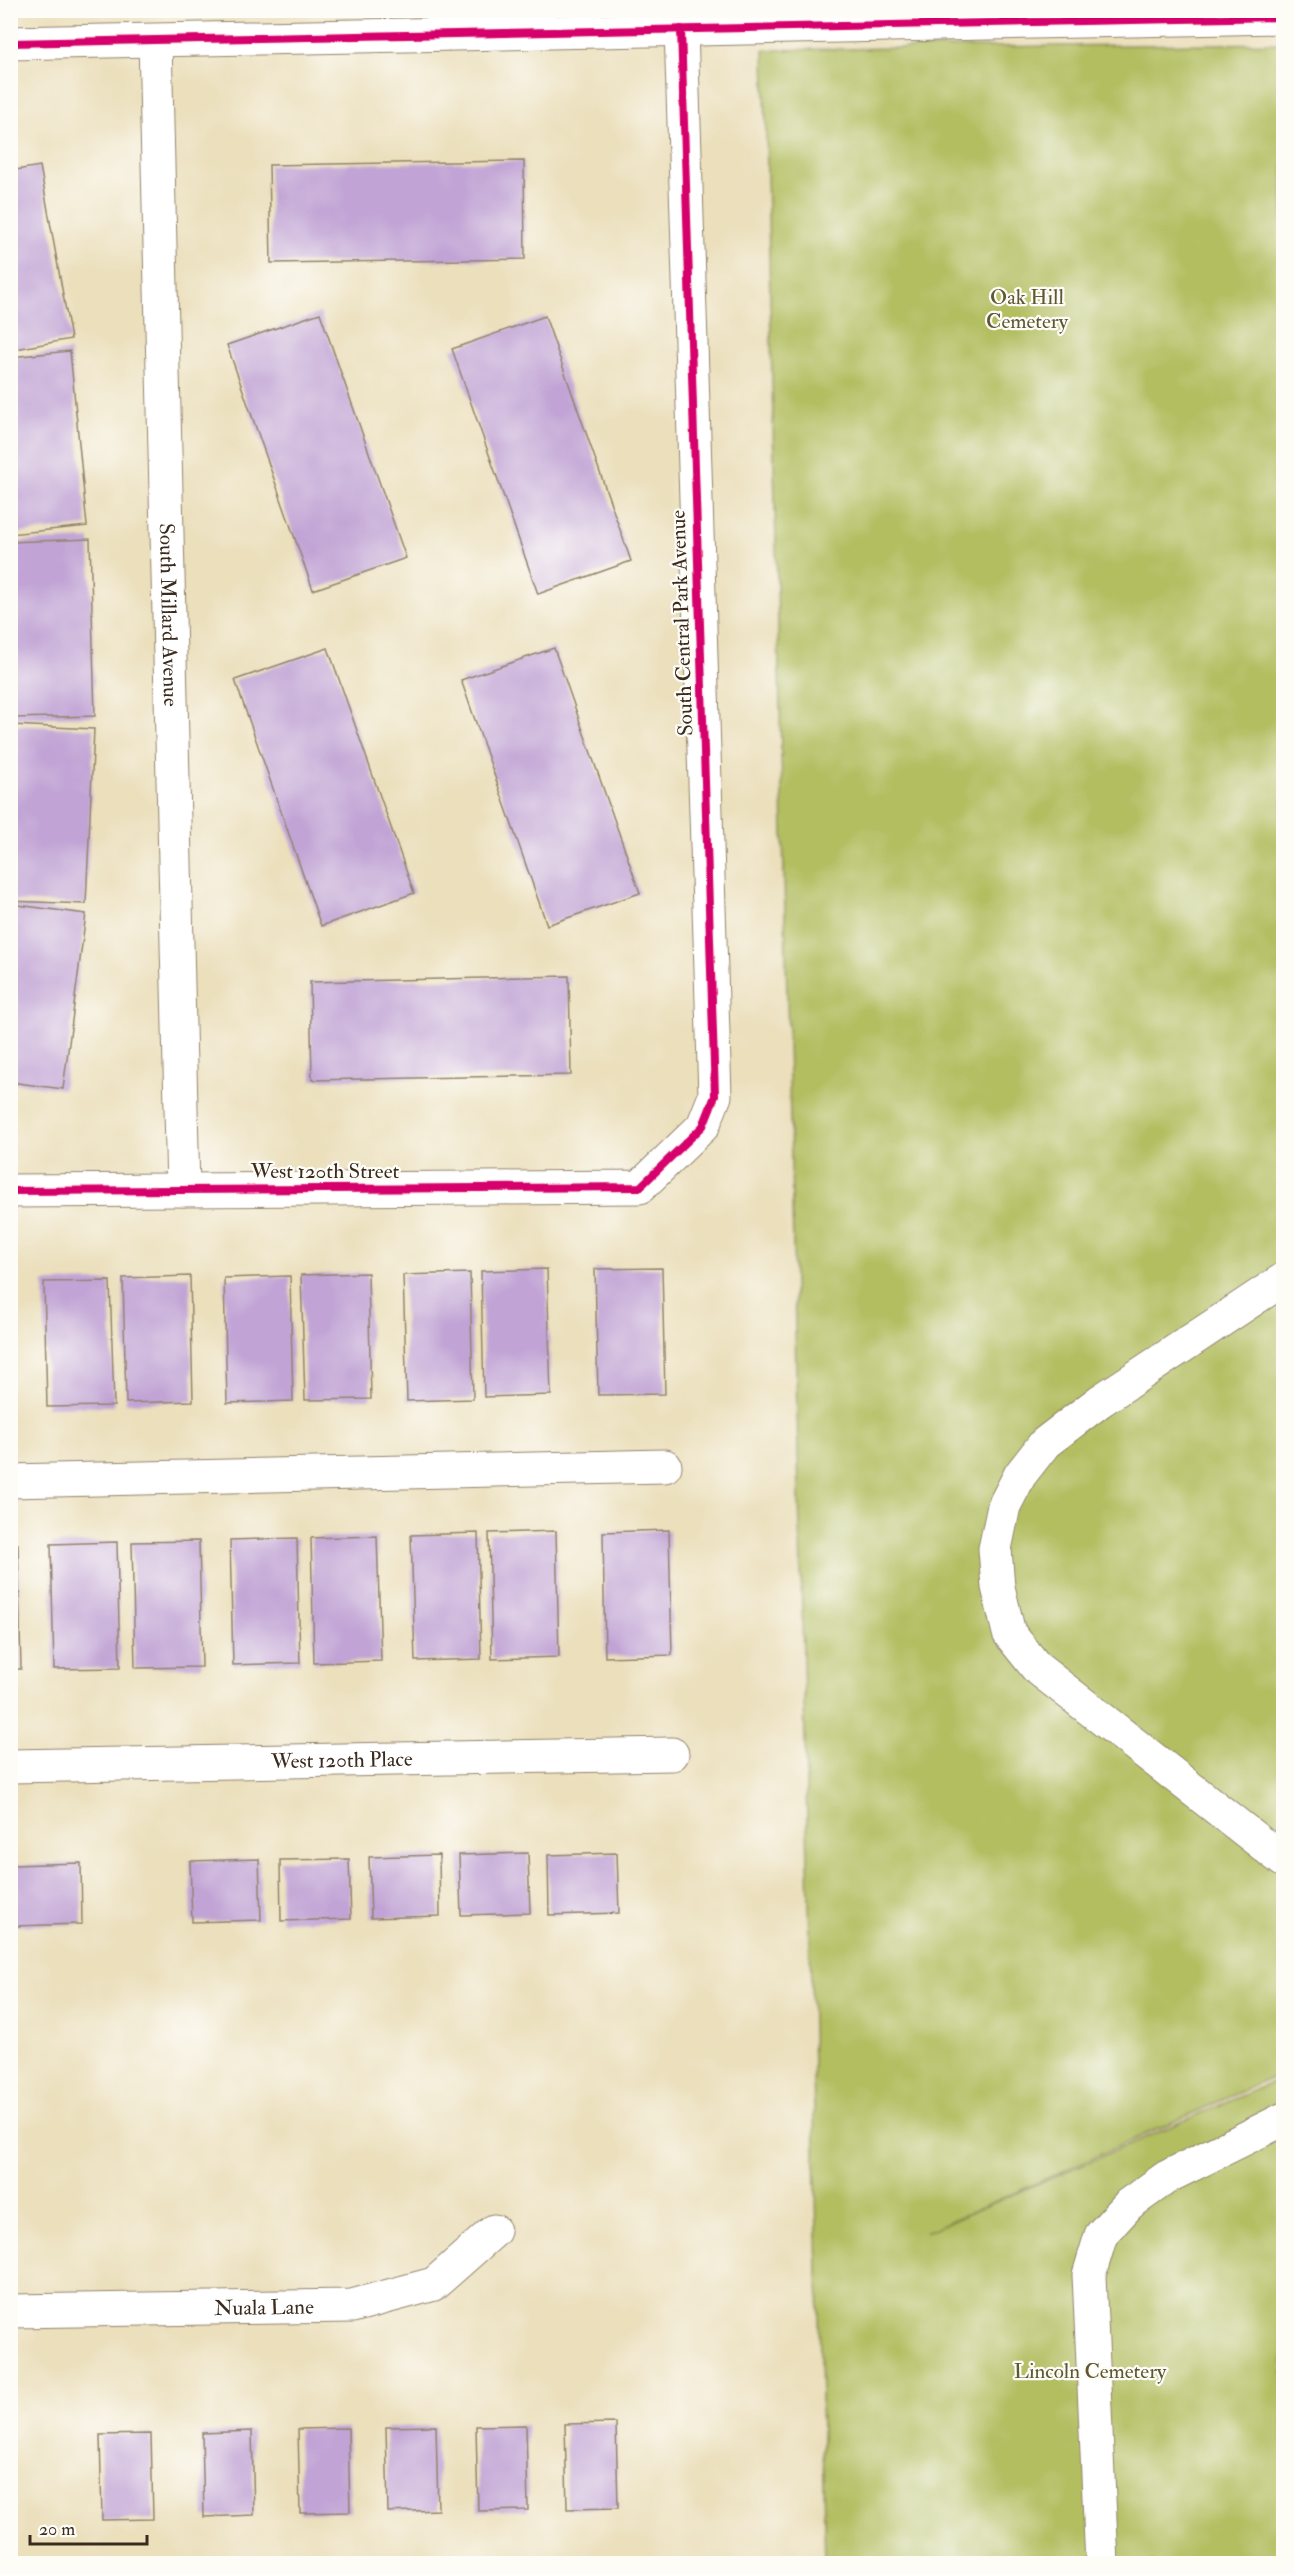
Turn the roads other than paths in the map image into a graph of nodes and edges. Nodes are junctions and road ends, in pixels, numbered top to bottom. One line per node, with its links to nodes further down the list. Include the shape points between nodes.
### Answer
1 (1284, 17): 2 (street)
2 (787, 19): 3 (street)
3 (681, 29): 4 (street); 6 (street, South Central Park Avenue, via 715,1096 703,1126)
4 (155, 40): 5 (street); 7 (street, South Millard Avenue)
5 (10, 43)
6 (640, 1186): 7 (street, West 120th Street)
7 (183, 1190): 8 (street, West 120th Street)
8 (10, 1191)
9 (1284, 1279): 14 (street, via 1100,1401 1045,1443 1020,1474 1005,1506 995,1549 998,1587 1009,1633 1037,1668)
10 (665, 1466): 11 (street)
11 (10, 1482)
12 (672, 1754): 13 (street, West 120th Place)
13 (10, 1766)
14 (1284, 1861)
15 (1284, 2119): 18 (street, via 1167,2176 1129,2204 1101,2235 1089,2275)
16 (494, 2231): 17 (street, Nuala Lane, via 434,2284 352,2306)
17 (10, 2311)
18 (1102, 2564)

